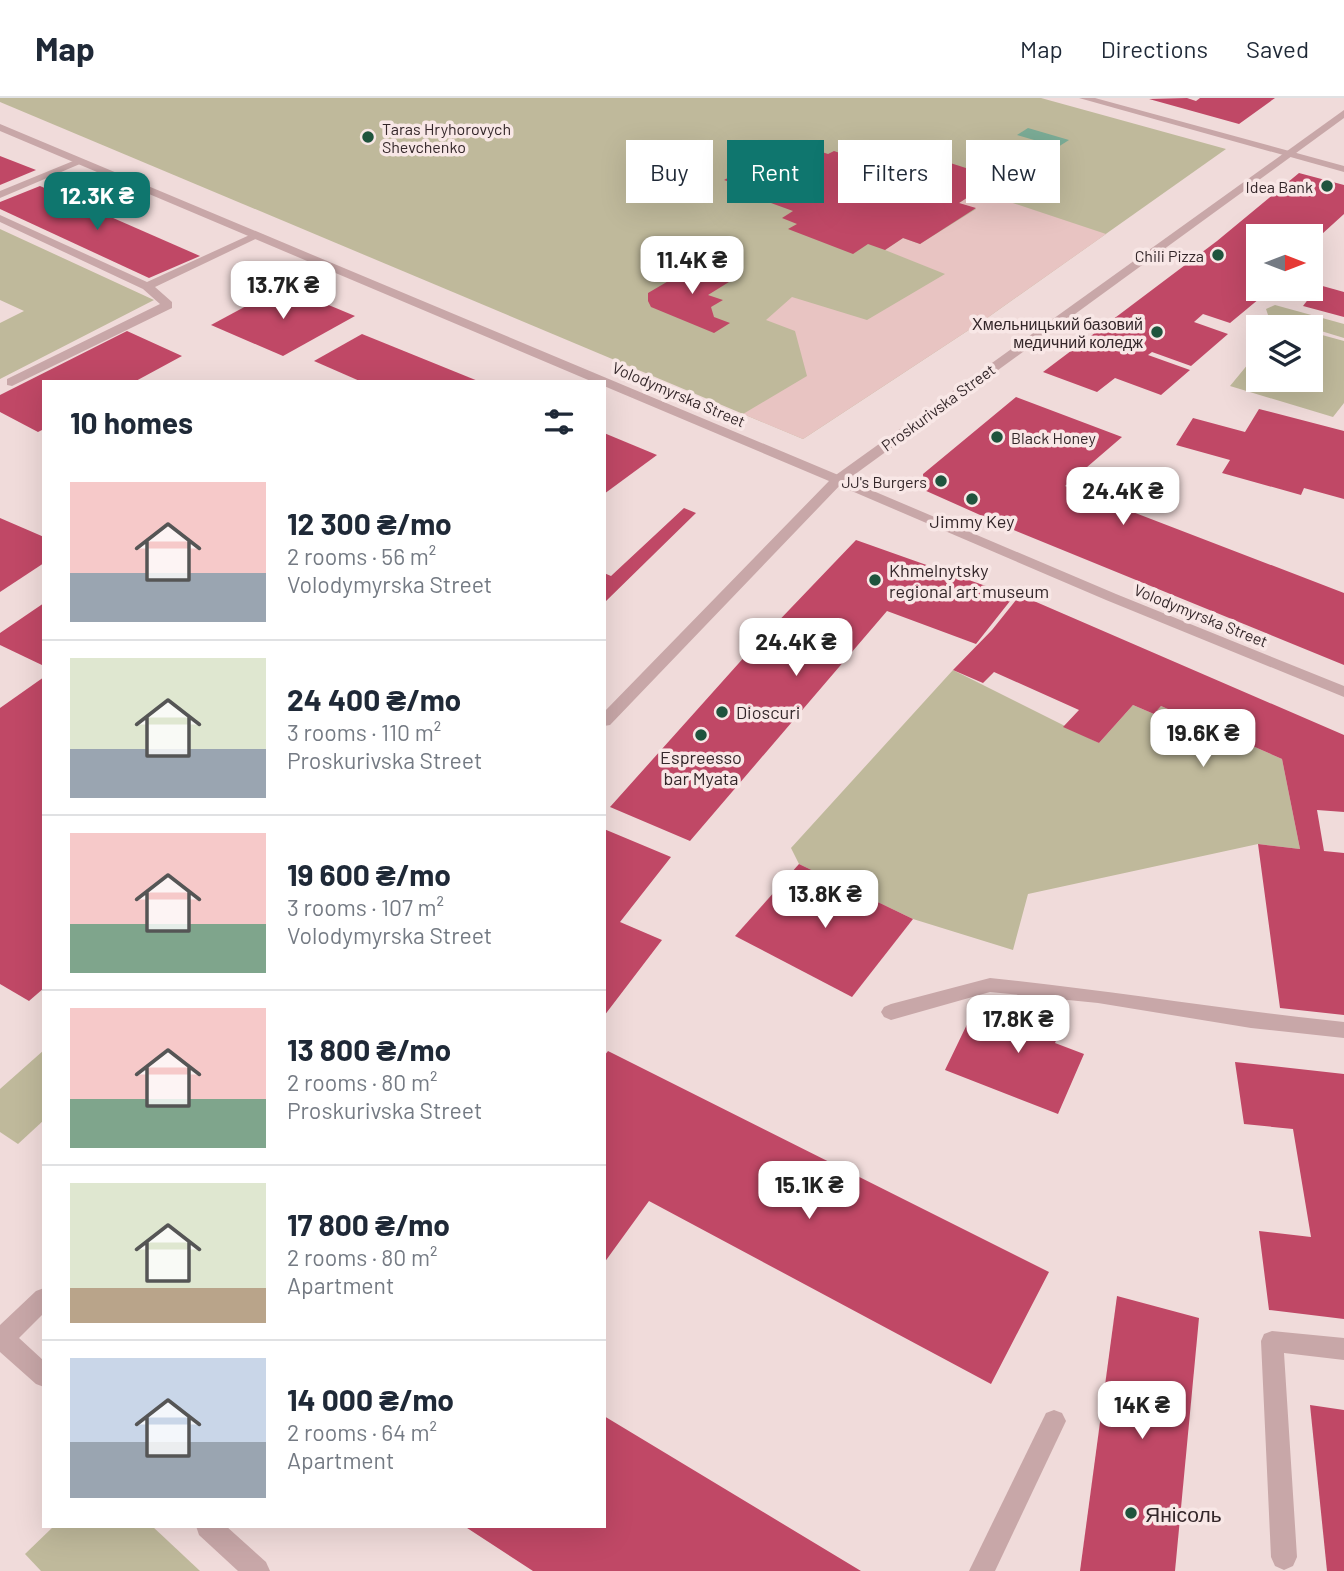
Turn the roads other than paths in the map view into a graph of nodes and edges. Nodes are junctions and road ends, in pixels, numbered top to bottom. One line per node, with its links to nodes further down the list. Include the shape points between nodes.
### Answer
1 (1084, 98): 4 (street)
2 (1344, 113): 4 (street, Proskurivska Street)
3 (0, 127): 5 (street, Volodymyrska Street)
4 (1287, 155): 6 (street); 14 (street, Proskurivska Street)
5 (82, 161): 7 (street); 9 (street, Volodymyrska Street)
6 (1344, 169)
7 (0, 195)
8 (0, 218): 10 (street)
9 (258, 235): 10 (street); 11 (street, Volodymyrska Street)
10 (147, 286): 13 (street, via 167,305)
11 (601, 380)
12 (606, 382): 14 (street, Volodymyrska Street)
13 (12, 383)
14 (838, 480): 15 (street, Volodymyrska Street); 16 (street, Proskurivska Street)
15 (1344, 692)
16 (606, 720)
17 (891, 1012): 18 (street, via 990,985)
18 (1344, 1030)
19 (42, 1300): 20 (street)
20 (1, 1339): 22 (street)
21 (1344, 1349): 25 (street, via 1272,1341)
22 (42, 1374)
23 (1054, 1421): 27 (street)
24 (210, 1528): 26 (street)
25 (1284, 1557)
26 (257, 1571)
27 (982, 1571)

